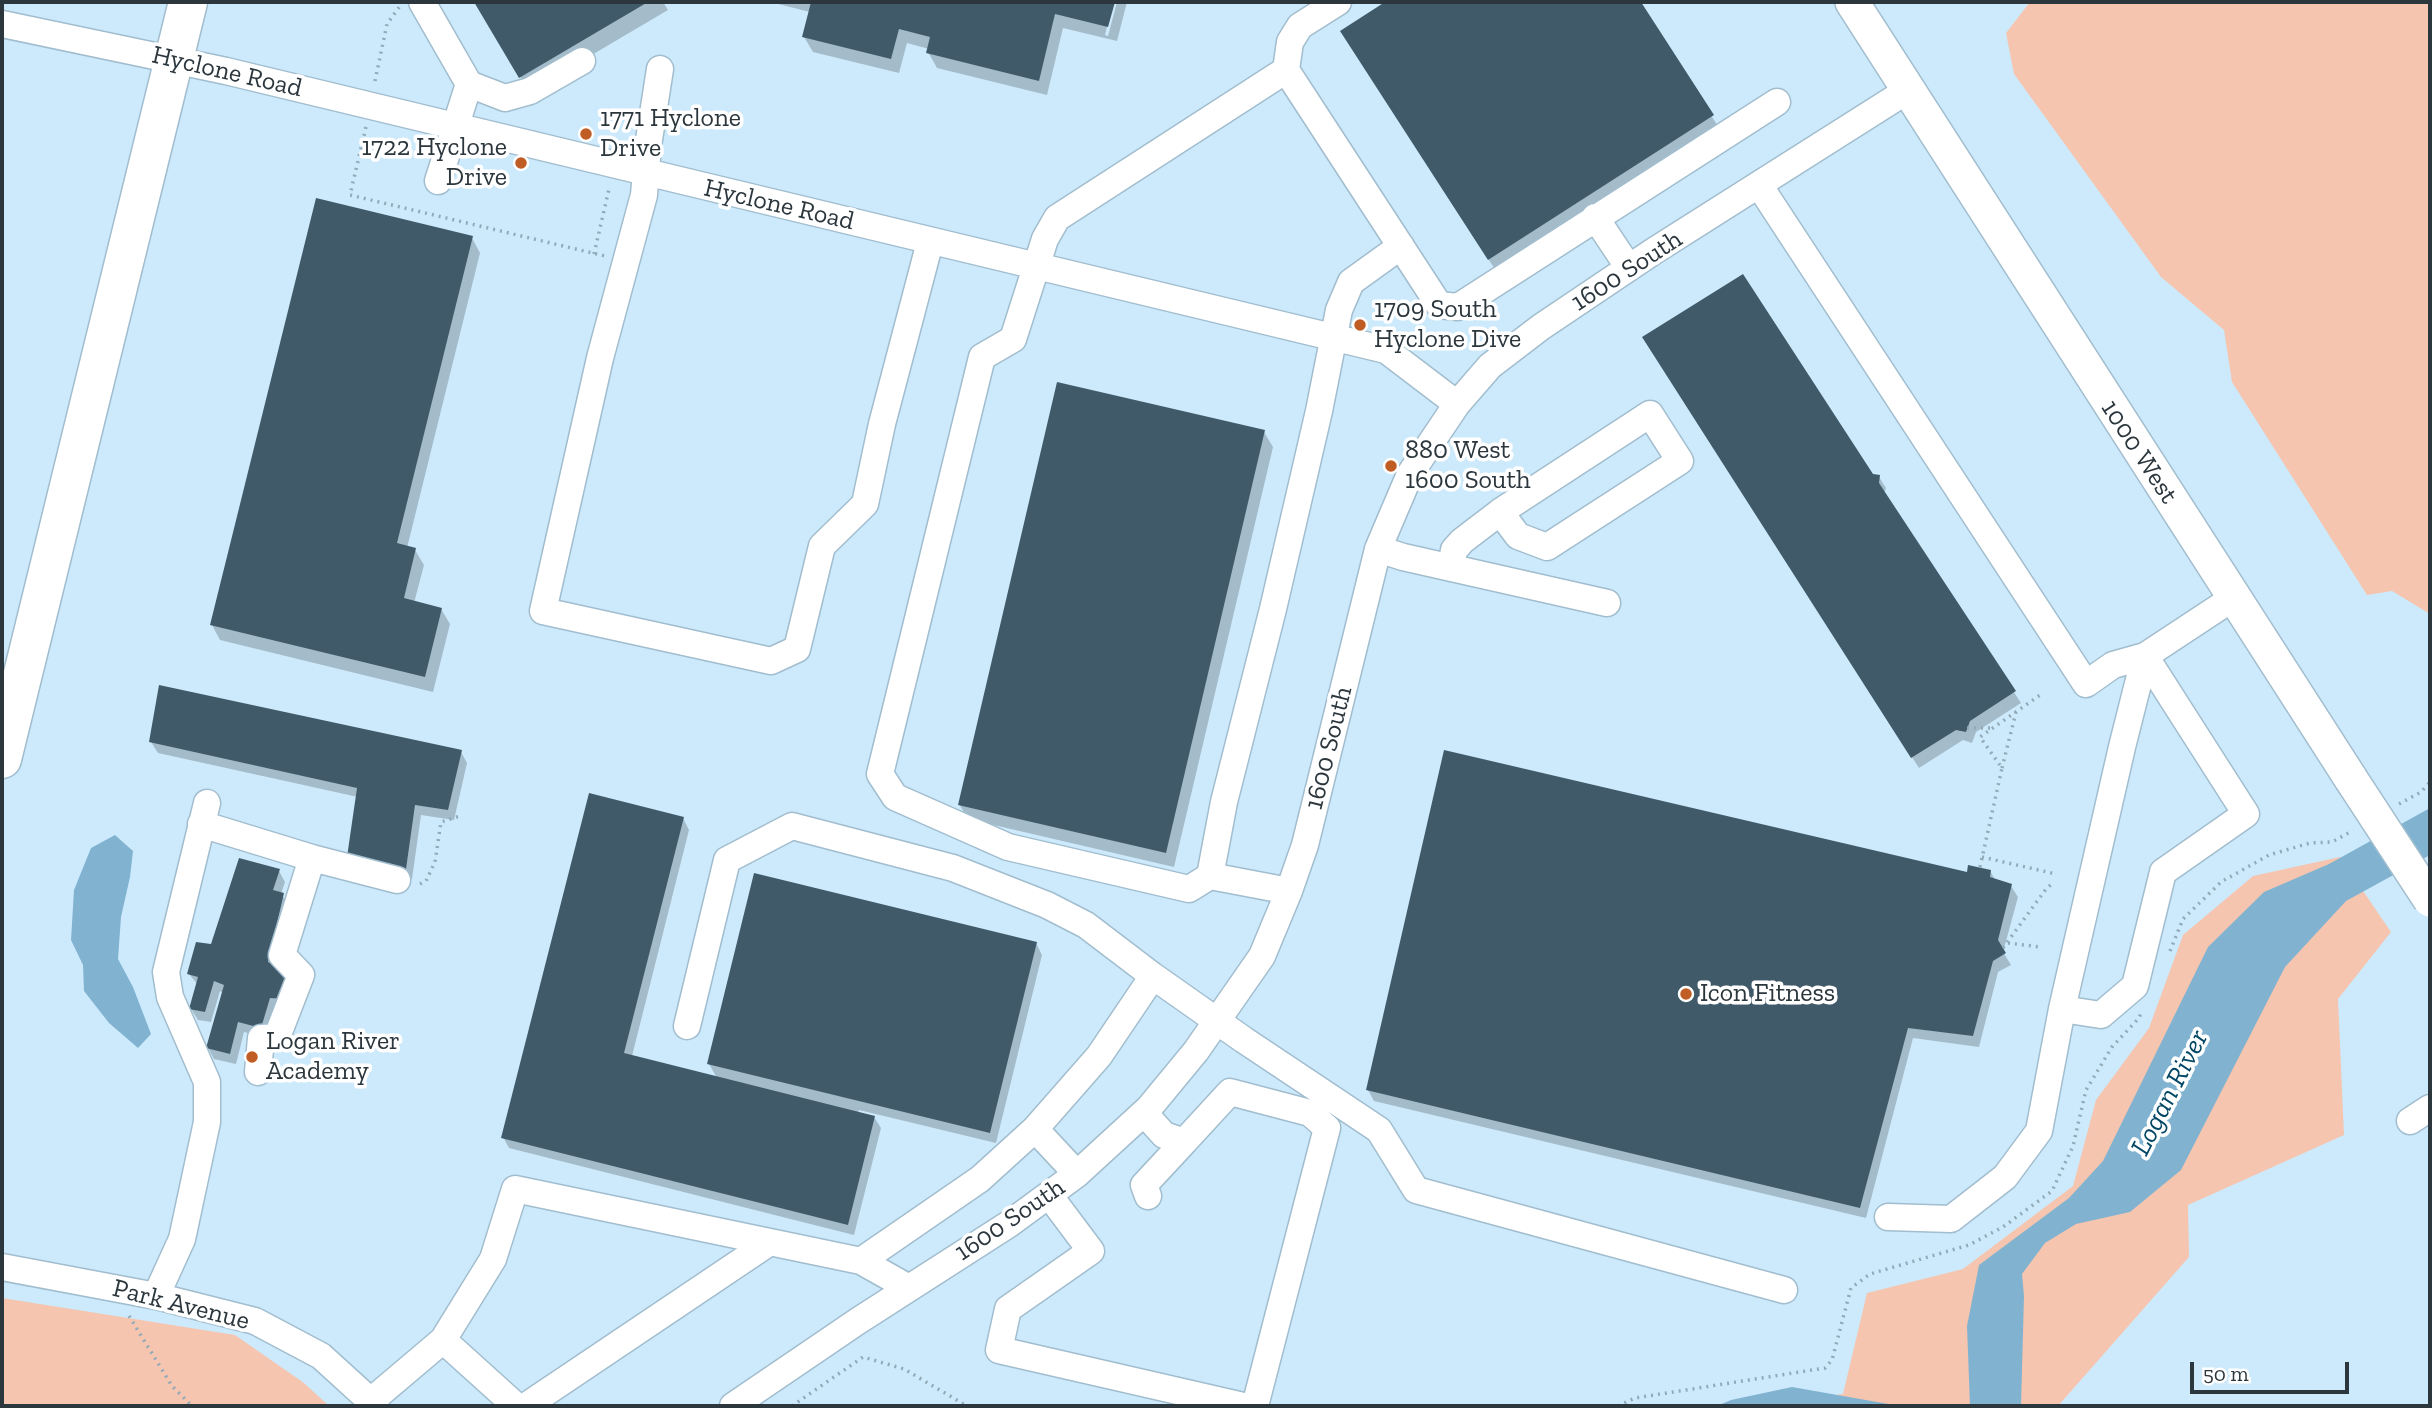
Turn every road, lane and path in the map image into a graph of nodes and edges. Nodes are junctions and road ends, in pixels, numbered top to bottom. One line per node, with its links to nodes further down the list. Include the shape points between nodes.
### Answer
1 (188, 2): 7 (highway)
2 (404, 2): 11 (path, via 387,23)
3 (422, 2): 12 (street)
4 (1338, 2): 10 (street, via 1300,26 1290,42)
5 (1852, 2): 13 (main road, 1000 West)
6 (2, 24): 7 (street, Hyclone Road)
7 (174, 59): 16 (street, Hyclone Road); 40 (highway)
8 (582, 61): 12 (street, via 530,91 505,98)
9 (660, 69): 17 (street)
10 (1286, 70): 23 (street); 26 (street, via 1057,218)
11 (375, 80)
12 (469, 84): 16 (street)
13 (1908, 90): 19 (street, 1600 South); 33 (main road, 1000 West)
14 (1777, 102): 21 (street)
15 (367, 125): 24 (path, via 350,195)
16 (455, 126): 17 (street, Hyclone Road); 18 (street)
17 (646, 173): 22 (street, Hyclone Road); 25 (street)
18 (438, 181)
19 (1759, 186): 27 (street, 1600 South); 35 (street, via 2085,684 2113,665)
20 (609, 189): 24 (path)
21 (1595, 217): 23 (street, via 1458,307 1439,305); 27 (street)
22 (930, 242): 25 (street, via 881,424 865,504 822,547 797,649 771,661 542,611); 26 (street, Hyclone Road)
23 (1401, 246): 28 (street, via 1351,282)
24 (594, 254): 25 (path)
25 (626, 262)
26 (1038, 266): 28 (street, Hyclone Road); 47 (street, via 1013,339 982,356 880,774 895,797 1008,847 1189,889)
27 (1629, 268): 29 (street, 1600 South, via 1490,366)
28 (1334, 338): 29 (street, Hyclone Road, via 1386,350); 47 (street)
29 (1457, 404): 31 (street, 1600 South, via 1410,474)
30 (1500, 512): 30 (street, via 1650,414 1680,461 1547,547 1518,536); 32 (street, via 1454,550)
31 (1378, 549): 32 (street); 50 (street, 1600 South)
32 (1451, 568): 34 (street)
33 (2233, 598): 35 (street); 51 (main road, 1000 West, bridge)
34 (1607, 603)
35 (2145, 656): 56 (street); 56 (street, via 2246,814 2163,872 2135,986 2101,1015)
36 (2043, 693): 37 (path)
37 (2016, 712): 38 (path); 41 (path)
38 (1992, 728): 39 (path); 41 (path, via 1980,737)
39 (1967, 729)
40 (2, 759)
41 (2003, 768): 43 (path)
42 (460, 816): 48 (path, via 440,822 435,862 426,881 411,889)
43 (1982, 857): 45 (path); 46 (path)
44 (312, 858): 48 (street); 59 (street, via 282,955 301,975 276,1037 261,1038); 73 (street, via 204,813 166,972 170,998 207,1082 207,1122 182,1239)
45 (1980, 867)
46 (2056, 874)
47 (1210, 876): 50 (street)
48 (397, 880)
49 (2054, 882): 52 (path)
50 (1289, 891): 57 (street, 1600 South, via 1262,956)
51 (2430, 900)
52 (2007, 943): 53 (path); 54 (path)
53 (2040, 947)
54 (2003, 948)
55 (1153, 976): 57 (street); 58 (street, via 1086,925 1047,905 953,868 792,826 727,860); 61 (street, via 1099,1056)
56 (2062, 1009): 66 (street, via 2039,1131 2006,1177 1951,1219)
57 (1217, 1021): 60 (street, 1600 South); 72 (street, via 1379,1130 1416,1190)
58 (687, 1026)
59 (258, 1072)
60 (1144, 1113): 62 (street, via 1164,1135); 63 (street, 1600 South)
61 (1035, 1129): 63 (street); 68 (street, via 980,1179)
62 (1184, 1142): 65 (street, via 1144,1185); 83 (street, via 1230,1092 1310,1113 1327,1128)
63 (1076, 1174): 64 (street, 1600 South)
64 (1049, 1195): 71 (street, 1600 South); 82 (street, via 1091,1251 1008,1309 999,1350)
65 (1148, 1196)
66 (1888, 1217)
67 (770, 1242): 68 (street); 74 (street, via 515,1189 493,1259); 78 (street)
68 (861, 1261): 71 (street)
69 (2, 1267): 70 (street, Park Avenue)
70 (111, 1287): 73 (street, Park Avenue); 76 (path, via 172,1386)
71 (909, 1288): 79 (street, 1600 South)
72 (1784, 1290)
73 (156, 1296): 75 (street, Park Avenue, via 255,1321 321,1356)
74 (443, 1340): 75 (street); 77 (street)
75 (373, 1404)
76 (192, 1406)
77 (516, 1406)
78 (526, 1406)
79 (733, 1406)
80 (792, 1406): 81 (path, via 863,1357 904,1369)
81 (967, 1406)
82 (1243, 1406)
83 (1255, 1406)

